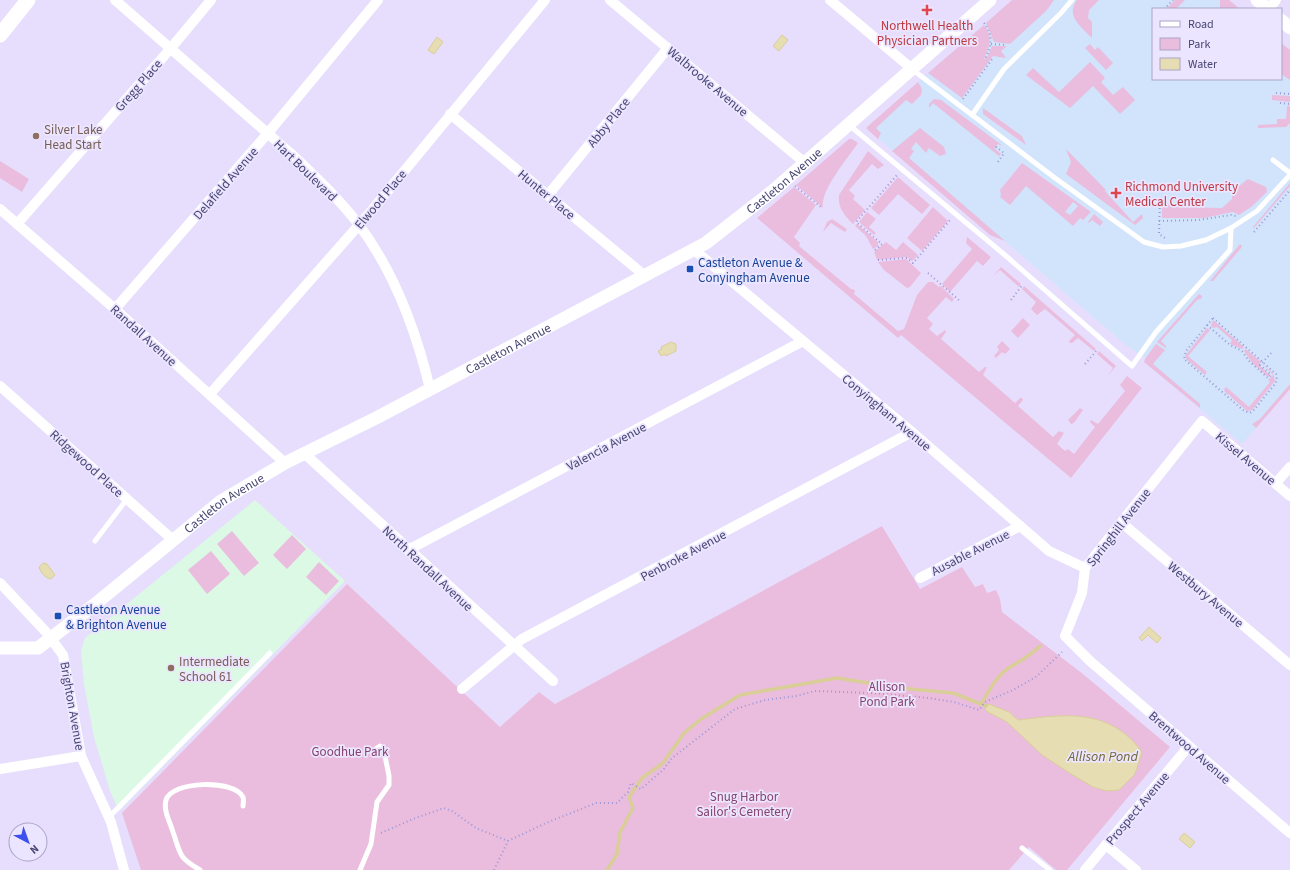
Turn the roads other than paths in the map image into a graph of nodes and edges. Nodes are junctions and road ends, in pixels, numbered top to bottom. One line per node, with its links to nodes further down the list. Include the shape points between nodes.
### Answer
1 (28, 0): 16 (main road)
2 (115, 0): 17 (street, Hart Boulevard)
3 (211, 0): 17 (street, Gregg Place)
4 (378, 0): 23 (street, Delafield Avenue)
5 (545, 0): 20 (street, Elwood Place)
6 (610, 0): 18 (street, Walbrooke Avenue)
7 (830, 0): 19 (street)
8 (990, 0): 19 (street, Castleton Avenue)
9 (1072, 0): 21 (lane, via 995,81)
10 (1257, 0): 12 (street)
11 (1276, 0): 13 (street)
12 (1267, 8)
13 (1269, 8)
14 (1282, 21): 15 (street)
15 (1290, 28)
16 (0, 35)
17 (171, 48): 23 (street, Hart Boulevard); 29 (street, Gregg Place)
18 (668, 48): 25 (street, Walbrooke Avenue); 27 (street, Abby Place)
19 (911, 68): 21 (lane); 22 (street, Castleton Avenue)
20 (450, 114): 27 (street, Hunter Place); 30 (street, Elwood Place)
21 (972, 115): 31 (lane, via 1144,242 1163,247 1181,246 1206,240)
22 (849, 124): 25 (street, Castleton Avenue); 31 (lane, via 1132,366 1156,332 1230,250)
23 (268, 133): 30 (street, Hart Boulevard, via 318,178); 34 (street, Delafield Avenue)
24 (1273, 160): 26 (lane)
25 (805, 162): 32 (street, Castleton Avenue, via 719,234)
26 (1290, 174): 31 (lane, via 1257,212)
27 (548, 195): 33 (street, Hunter Place)
28 (0, 209): 29 (street, Randall Avenue)
29 (17, 224): 34 (street, Randall Avenue)
30 (359, 225): 37 (street, Hart Boulevard, via 403,301); 38 (street, Elwood Place)
31 (1231, 228)
32 (692, 249): 33 (street, Castleton Avenue); 35 (street, Conyingham Avenue)
33 (644, 275): 37 (street, Castleton Avenue)
34 (115, 309): 38 (street, Randall Avenue)
35 (803, 341): 40 (street, Conyingham Avenue); 51 (street, Valencia Avenue)
36 (0, 386): 46 (street, Ridgewood Place)
37 (430, 389): 41 (street, Castleton Avenue)
38 (210, 394): 42 (street, Randall Avenue)
39 (1202, 421): 44 (street, Kissel Avenue); 47 (street, Springhill Avenue)
40 (912, 432): 48 (street, Conyingham Avenue); 56 (street, Penbroke Avenue, via 522,639)
41 (305, 454): 42 (street, Castleton Avenue); 51 (street, North Randall Avenue)
42 (286, 463): 49 (street, Castleton Avenue, via 221,501)
43 (1290, 467): 44 (street)
44 (1276, 483): 45 (street, Kissel Avenue)
45 (1290, 496)
46 (127, 499): 49 (street, Ridgewood Place); 50 (lane)
47 (1122, 523): 52 (street, Springhill Avenue); 60 (street, Westbury Avenue)
48 (1020, 526): 52 (street, Conyingham Avenue, via 1049,551); 53 (street, Ausable Avenue)
49 (173, 540): 55 (street, Castleton Avenue)
50 (95, 541)
51 (408, 550): 56 (street, North Randall Avenue)
52 (1085, 568): 59 (street, Springhill Avenue, via 1082,593 1065,636)
53 (920, 578)
54 (0, 583): 55 (street, Brighton Avenue)
55 (51, 638): 57 (street, Castleton Avenue, via 38,648); 65 (street, Brighton Avenue, via 63,654)
56 (514, 646): 61 (street, North Randall Avenue); 62 (street, Penbroke Avenue)
57 (0, 648)
58 (270, 653): 68 (lane)
59 (1090, 661): 63 (street, Brentwood Avenue)
60 (1290, 665)
61 (553, 681)
62 (462, 689)
63 (1189, 746): 69 (street, Brentwood Avenue); 70 (street, Prospect Avenue)
64 (374, 750): 74 (lane, via 380,746 384,751 390,776 389,785 377,802 372,838)
65 (81, 756): 66 (street); 68 (street, Brighton Avenue)
66 (0, 769)
67 (243, 806): 73 (lane, via 243,798 239,792 225,786 184,787 166,798 165,805 178,851)
68 (108, 817): 72 (street, Brighton Avenue)
69 (1290, 833)
70 (1106, 845): 76 (street, Prospect Avenue); 77 (street)
71 (1022, 848): 75 (lane)
72 (124, 870)
73 (200, 870)
74 (360, 870)
75 (1050, 870)
76 (1085, 870)
77 (1136, 870)

